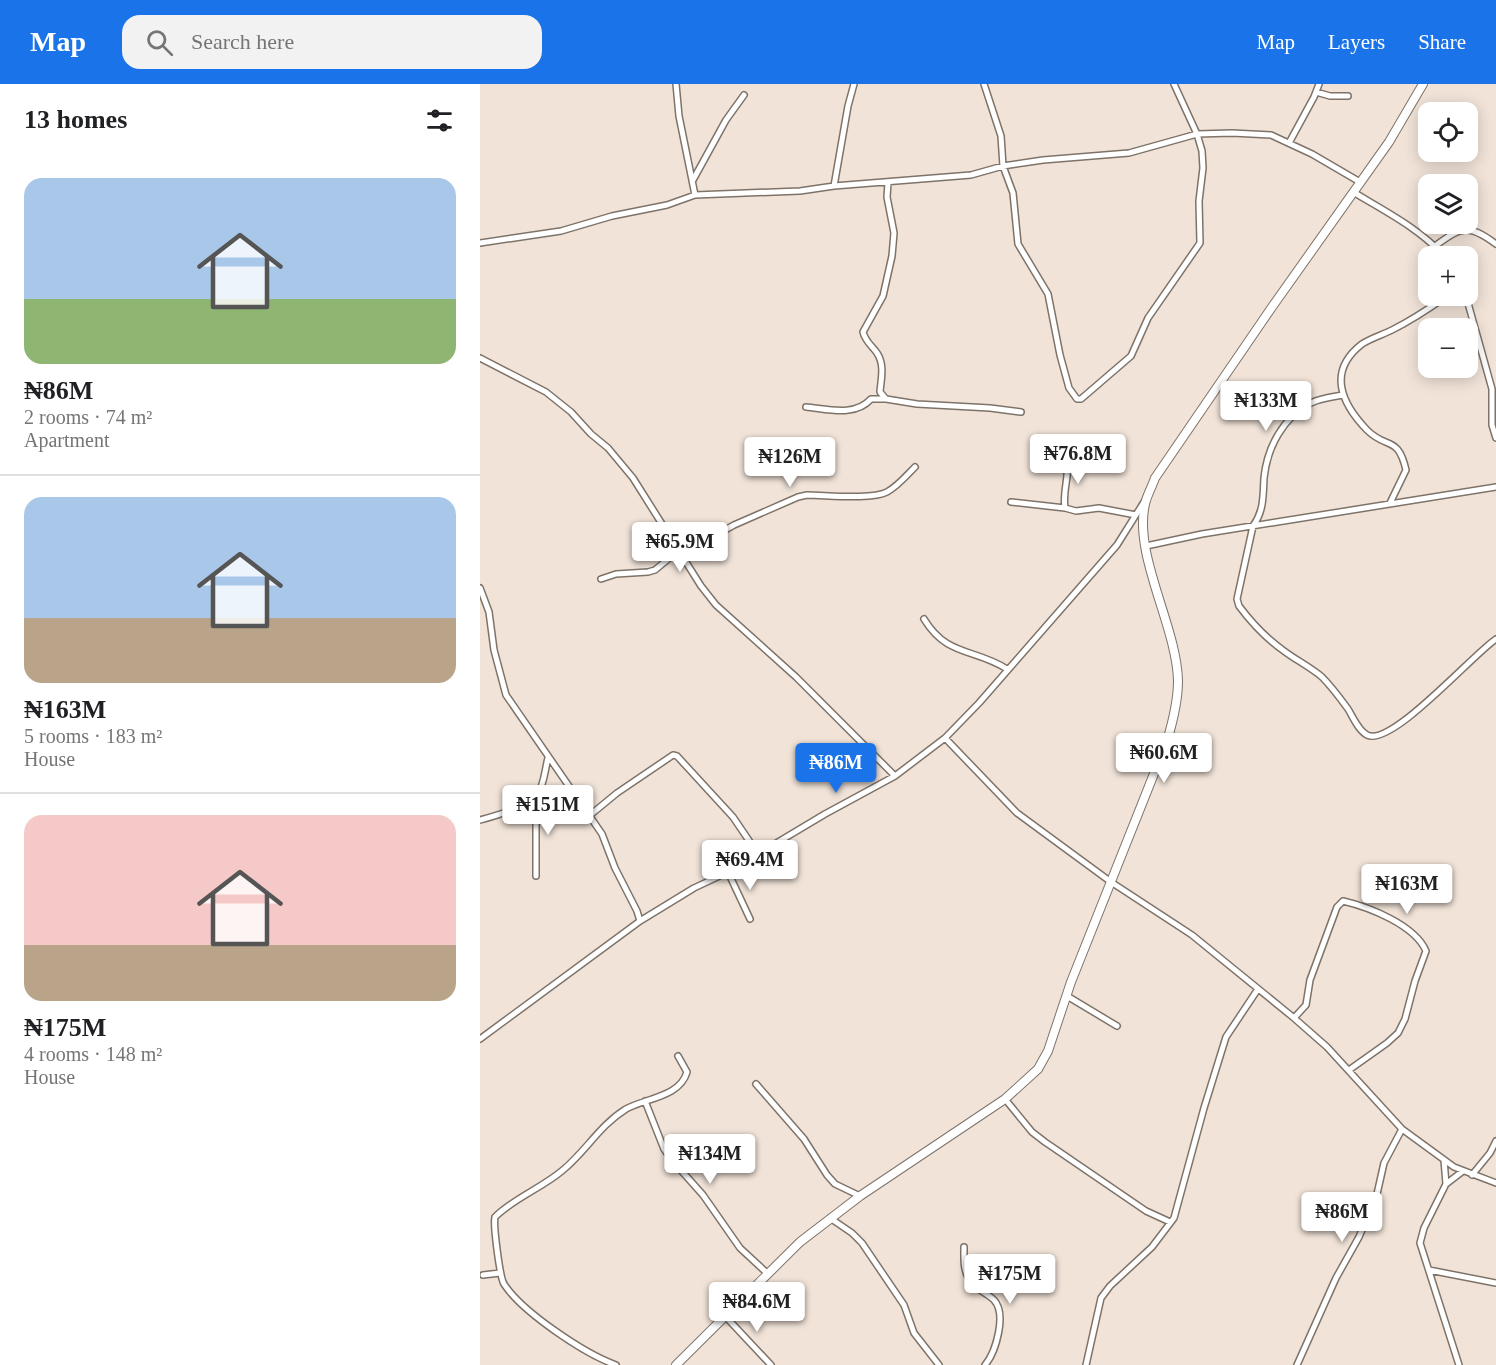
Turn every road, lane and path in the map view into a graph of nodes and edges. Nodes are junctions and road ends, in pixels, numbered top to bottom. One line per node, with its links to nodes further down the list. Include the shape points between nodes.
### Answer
1 (676, 84): 13 (street)
2 (854, 84): 16 (street)
3 (984, 84): 12 (street, via 1001,136)
4 (1174, 84): 10 (street)
5 (1319, 84): 7 (street)
6 (1423, 84): 14 (main road)
7 (1316, 92): 9 (street); 11 (street)
8 (744, 95): 13 (street)
9 (1348, 96)
10 (1197, 134): 11 (street, via 1271,135); 12 (street, via 1129,153); 12 (street, via 1202,159 1200,243 1148,318 1131,356 1081,399 1069,388 1048,294 1018,244 1016,207)
11 (1289, 143): 14 (street)
12 (1003, 166): 15 (street, via 971,175)
13 (693, 180): 18 (street)
14 (1360, 182): 17 (main road)
15 (888, 183): 16 (street); 26 (street, via 894,234 892,256 883,296 863,332 881,360 880,392)
16 (834, 186): 18 (street, via 800,192)
17 (1352, 191): 21 (street); 33 (main road, via 1155,478)
18 (695, 195): 19 (street, via 561,231)
19 (480, 243)
20 (1496, 244): 21 (street, via 1486,236 1458,229)
21 (1435, 246)
22 (1431, 306): 25 (street, via 1364,342 1353,352 1342,369)
23 (1469, 306): 29 (street, via 1492,389)
24 (480, 358): 40 (street, via 546,392 571,412 633,478)
25 (1343, 395): 35 (street, via 1368,431 1401,451 1406,470); 38 (street, via 1312,403 1286,422 1269,457 1262,509)
26 (886, 399): 27 (street, via 871,399 864,407 852,411); 28 (street)
27 (806, 407)
28 (1021, 412)
29 (1496, 438)
30 (1035, 454): 36 (street, via 1066,457)
31 (915, 467): 40 (street, via 885,493 807,495)
32 (1496, 487): 35 (street)
33 (1148, 495): 37 (street); 39 (main road, via 1144,518)
34 (1011, 502): 36 (street)
35 (1390, 503): 38 (street)
36 (1065, 508): 37 (street, via 1099,508)
37 (1136, 515): 45 (street, via 1117,544)
38 (1253, 526): 39 (street); 44 (street, via 1237,599 1239,606 1272,642 1334,690 1365,734 1381,735 1409,718)
39 (1146, 546): 55 (main road, via 1173,649 1178,681 1176,711)
40 (680, 552): 41 (street, via 648,573 616,574); 48 (street, via 716,605 796,677)
41 (601, 579)
42 (480, 588): 47 (street, via 489,612 506,695)
43 (924, 619): 45 (street, via 949,646)
44 (1496, 639)
45 (1007, 669): 46 (street)
46 (945, 738): 48 (street); 55 (street, via 1017,813)
47 (548, 758): 49 (street, via 538,794); 50 (street)
48 (895, 776): 52 (street)
49 (531, 800): 51 (street); 54 (street, via 536,824)
50 (589, 816): 52 (street, via 673,755 733,817); 57 (street, via 602,834)
51 (480, 820)
52 (758, 855): 53 (street)
53 (728, 872): 56 (street); 57 (street)
54 (536, 876)
55 (1112, 882): 58 (street, via 1192,935); 59 (main road)
56 (750, 919)
57 (640, 921): 62 (street)
58 (1258, 989): 60 (street); 77 (street, via 1227,1037)
59 (1067, 996): 61 (street); 66 (main road, via 1038,1069)
60 (1294, 1018): 64 (street); 64 (street, via 1306,1005 1310,980 1337,907 1343,901 1409,929 1426,951 1414,981 1406,1019 1387,1043)
61 (1117, 1026)
62 (480, 1039)
63 (678, 1056): 67 (street, via 687,1072 685,1079 665,1094)
64 (1349, 1070): 68 (street)
65 (756, 1084): 75 (street, via 804,1139 835,1184)
66 (1005, 1099): 75 (main road); 77 (street, via 1045,1142 1146,1211)
67 (645, 1101): 80 (street, via 613,1118 564,1169 495,1217); 81 (street, via 671,1159 703,1195 740,1248)
68 (1402, 1129): 70 (street); 91 (street, via 1384,1163 1377,1194 1359,1237 1336,1278)
69 (1496, 1141): 72 (street)
70 (1444, 1160): 71 (street); 74 (street)
71 (1463, 1170): 72 (street); 74 (street)
72 (1472, 1174): 73 (street)
73 (1496, 1183)
74 (1446, 1184): 79 (street, via 1421,1237)
75 (860, 1196): 76 (main road)
76 (830, 1218): 81 (main road); 88 (street, via 862,1243 904,1305 914,1333)
77 (1170, 1222): 90 (street, via 1152,1247 1101,1298)
78 (964, 1247): 89 (street, via 969,1279 999,1308 998,1337)
79 (1429, 1270): 83 (street); 92 (street)
80 (500, 1273): 82 (street); 85 (street, via 504,1284 526,1309 587,1351)
81 (768, 1274): 84 (main road)
82 (483, 1275)
83 (1496, 1283)
84 (726, 1317): 86 (main road); 87 (street)
85 (616, 1365)
86 (676, 1365)
87 (771, 1365)
88 (939, 1365)
89 (985, 1365)
90 (1086, 1365)
91 (1298, 1365)
92 (1459, 1365)

